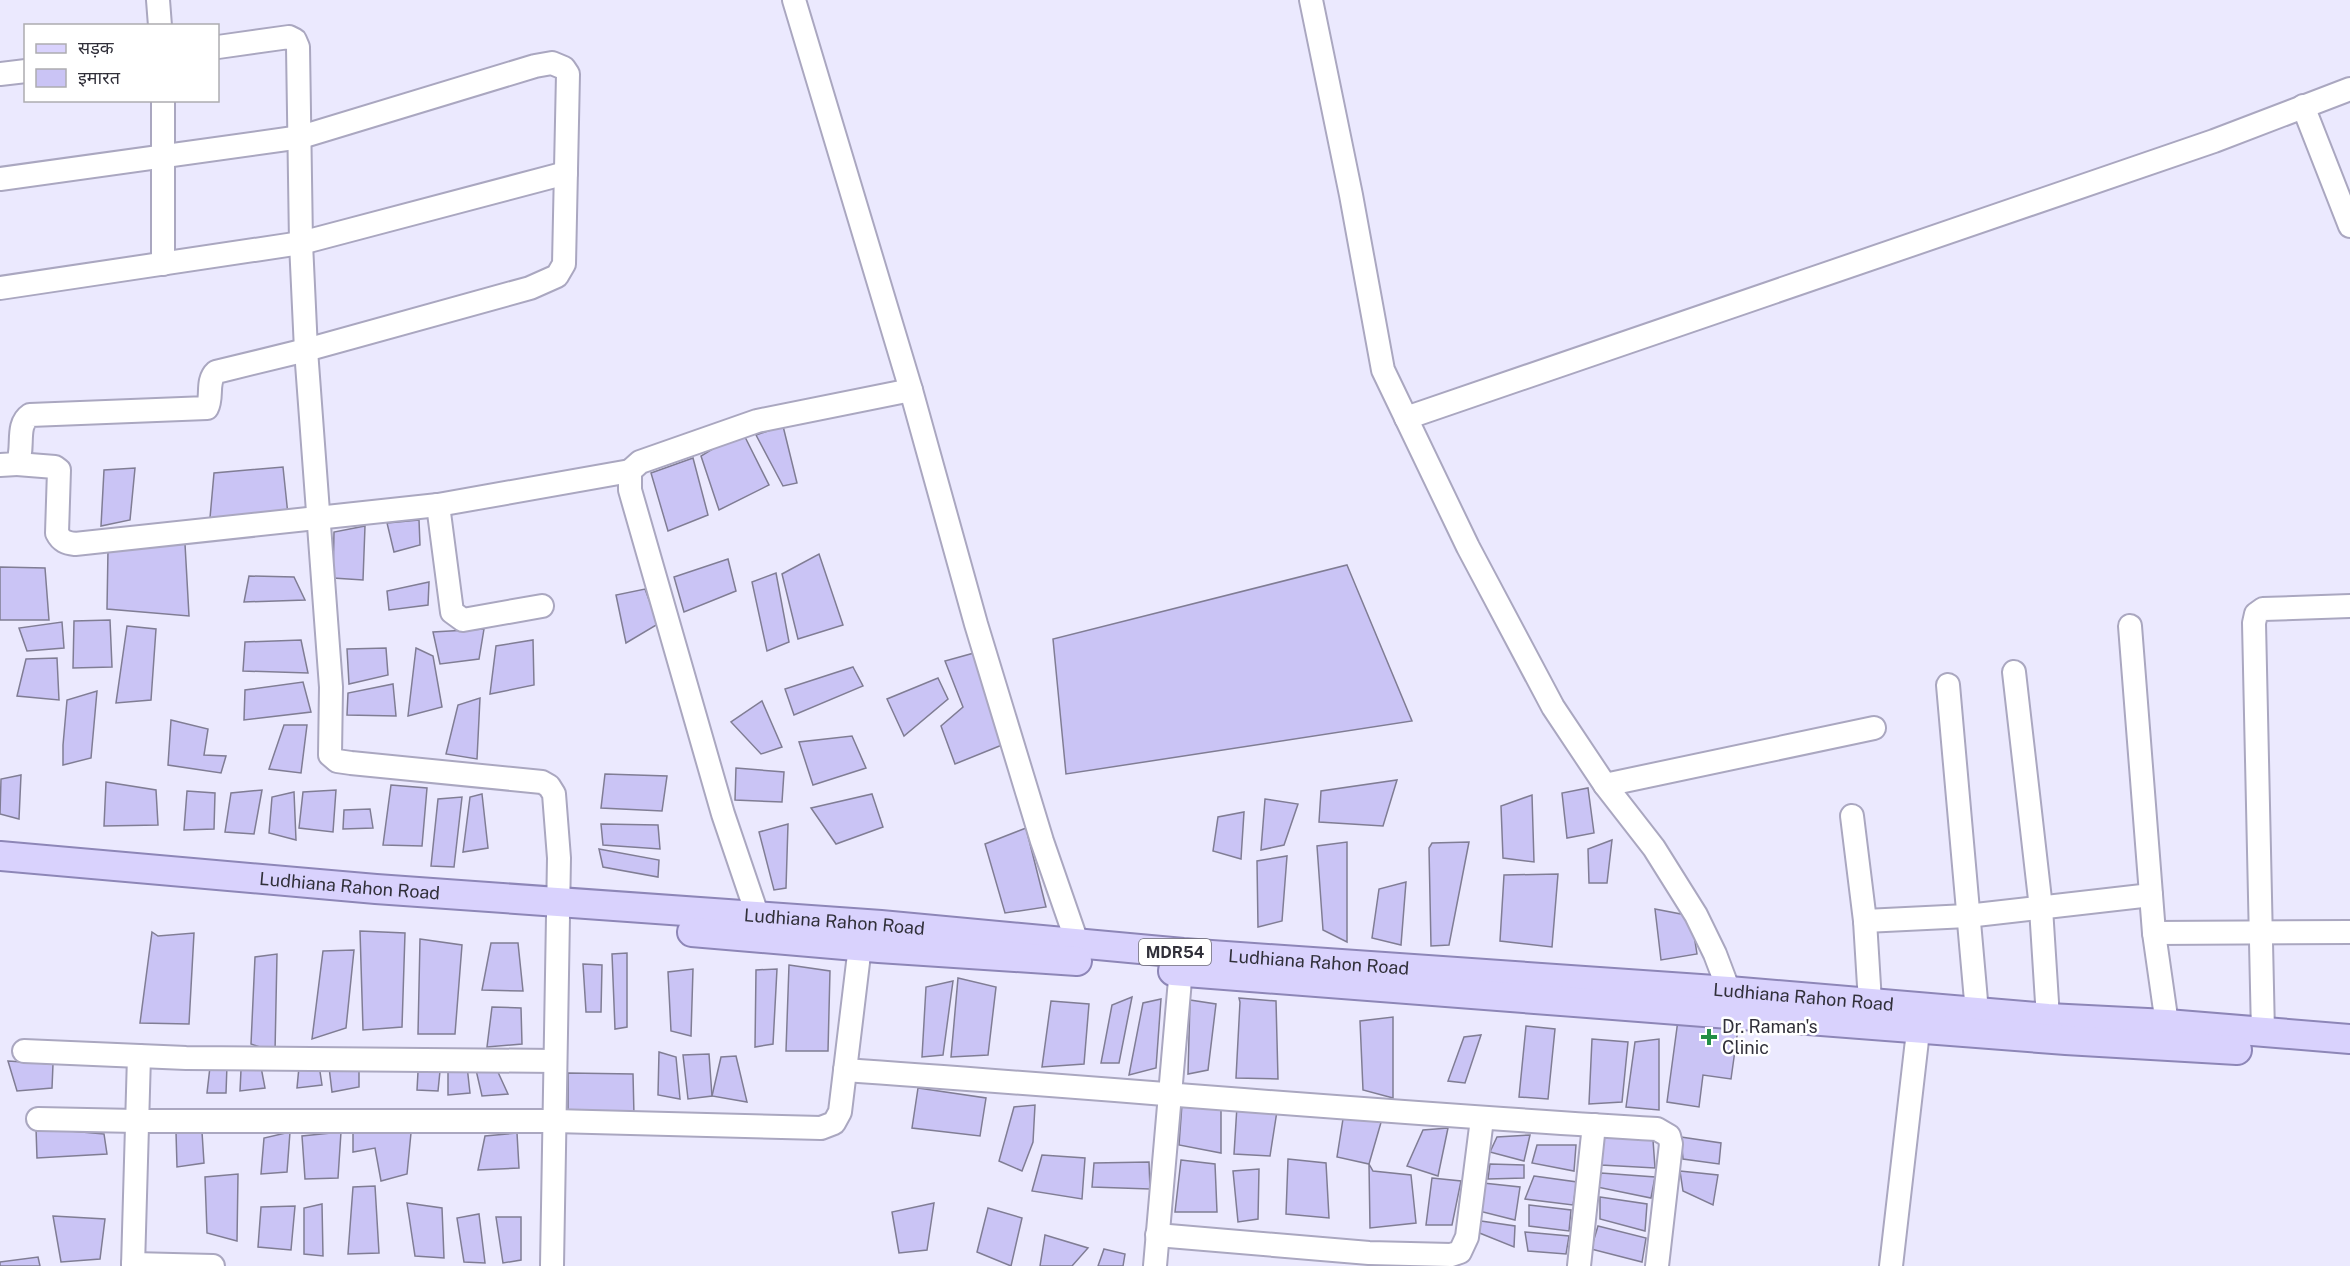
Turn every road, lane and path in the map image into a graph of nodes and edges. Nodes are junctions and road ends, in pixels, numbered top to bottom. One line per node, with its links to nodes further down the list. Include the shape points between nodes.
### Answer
1 (158, 0): 4 (street)
2 (794, 0): 20 (street)
3 (1311, 0): 21 (street, via 1383,370)
4 (160, 24)
5 (219, 46): 11 (street, via 295,40)
6 (24, 71): 7 (street)
7 (0, 74)
8 (2350, 89): 10 (street)
9 (163, 102): 12 (street)
10 (2303, 106): 15 (street); 21 (street, via 2214,141)
11 (301, 137): 12 (street); 13 (street, via 552,63 568,74); 16 (street)
12 (164, 157): 14 (street); 17 (street)
13 (566, 172): 16 (street); 19 (street, via 564,264 557,276 469,306)
14 (0, 179)
15 (2350, 226)
16 (301, 243): 17 (street); 19 (street)
17 (163, 264): 18 (street)
18 (0, 288)
19 (306, 350): 22 (street, via 213,374 209,405 201,410 30,415 22,429 20,457); 25 (street)
20 (911, 390): 23 (street, via 756,422 640,462); 45 (street, via 976,624)
21 (1406, 418): 32 (street, via 1468,547 1553,707)
22 (8, 465): 25 (street, via 59,470 57,533 66,543)
23 (630, 471): 24 (street); 40 (street, via 630,490 692,707)
24 (438, 505): 25 (street); 26 (street, via 452,612 456,617 463,620)
25 (317, 519): 38 (street, via 331,687 330,755 351,763 542,782 549,786 557,814)
26 (542, 606)
27 (2350, 606): 44 (street, via 2263,609 2256,614)
28 (2130, 626): 36 (street)
29 (2014, 672): 37 (street)
30 (1948, 685): 39 (street)
31 (1874, 728): 32 (street)
32 (1605, 785): 49 (street, via 1654,848 1696,915 1715,954)
33 (1852, 816): 41 (street)
34 (0, 856): 38 (main road, Ludhiana Rahon Road / MDR54, via 376,889)
35 (0, 876): 38 (main road, Ludhiana Rahon Road / MDR54, via 375,909)
36 (2151, 895): 37 (street); 43 (street)
37 (2041, 908): 39 (street); 52 (street)
38 (557, 911): 40 (main road, Ludhiana Rahon Road / MDR54); 46 (main road, Ludhiana Rahon Road / MDR54); 59 (street)
39 (1967, 916): 41 (street); 50 (street)
40 (758, 917): 45 (main road, Ludhiana Rahon Road / MDR54)
41 (1865, 921): 48 (street)
42 (2350, 932): 44 (street)
43 (2154, 933): 44 (street); 53 (street)
44 (2260, 933): 54 (street)
45 (1077, 942): 47 (main road, Ludhiana Rahon Road / MDR54)
46 (861, 946): 47 (main road, Ludhiana Rahon Road / MDR54, via 1075,961); 60 (street)
47 (1182, 962): 49 (main road, Ludhiana Rahon Road / MDR54); 61 (street)
48 (1870, 1002): 49 (main road, Ludhiana Rahon Road / MDR54); 51 (main road, Ludhiana Rahon Road / MDR54)
49 (1729, 1003): 51 (main road, Ludhiana Rahon Road / MDR54)
50 (1977, 1012): 51 (main road, Ludhiana Rahon Road / MDR54); 52 (main road, Ludhiana Rahon Road / MDR54)
51 (1920, 1016): 58 (main road, Ludhiana Rahon Road / MDR54); 75 (street)
52 (2048, 1018): 53 (main road, Ludhiana Rahon Road / MDR54)
53 (2167, 1024): 54 (main road, Ludhiana Rahon Road / MDR54)
54 (2263, 1032): 55 (main road, Ludhiana Rahon Road / MDR54)
55 (2350, 1039)
56 (24, 1051): 57 (street)
57 (139, 1056): 59 (street); 64 (street)
58 (2350, 1059)
59 (555, 1061): 65 (street)
60 (845, 1070): 61 (street); 65 (street, via 840,1112 834,1123 821,1128)
61 (1171, 1093): 63 (street); 67 (street)
62 (38, 1119): 64 (street)
63 (1482, 1119): 66 (street); 68 (street, via 1467,1237 1460,1252 1451,1256)
64 (136, 1121): 65 (street); 69 (street)
65 (554, 1121): 71 (street)
66 (1594, 1125): 73 (street); 74 (street, via 1657,1129 1669,1136)
67 (1157, 1235): 68 (street); 72 (street)
68 (1368, 1259)
69 (133, 1265): 70 (street)
70 (213, 1266)
71 (552, 1266)
72 (1155, 1266)
73 (1579, 1266)
74 (1657, 1266)
75 (1891, 1266)

